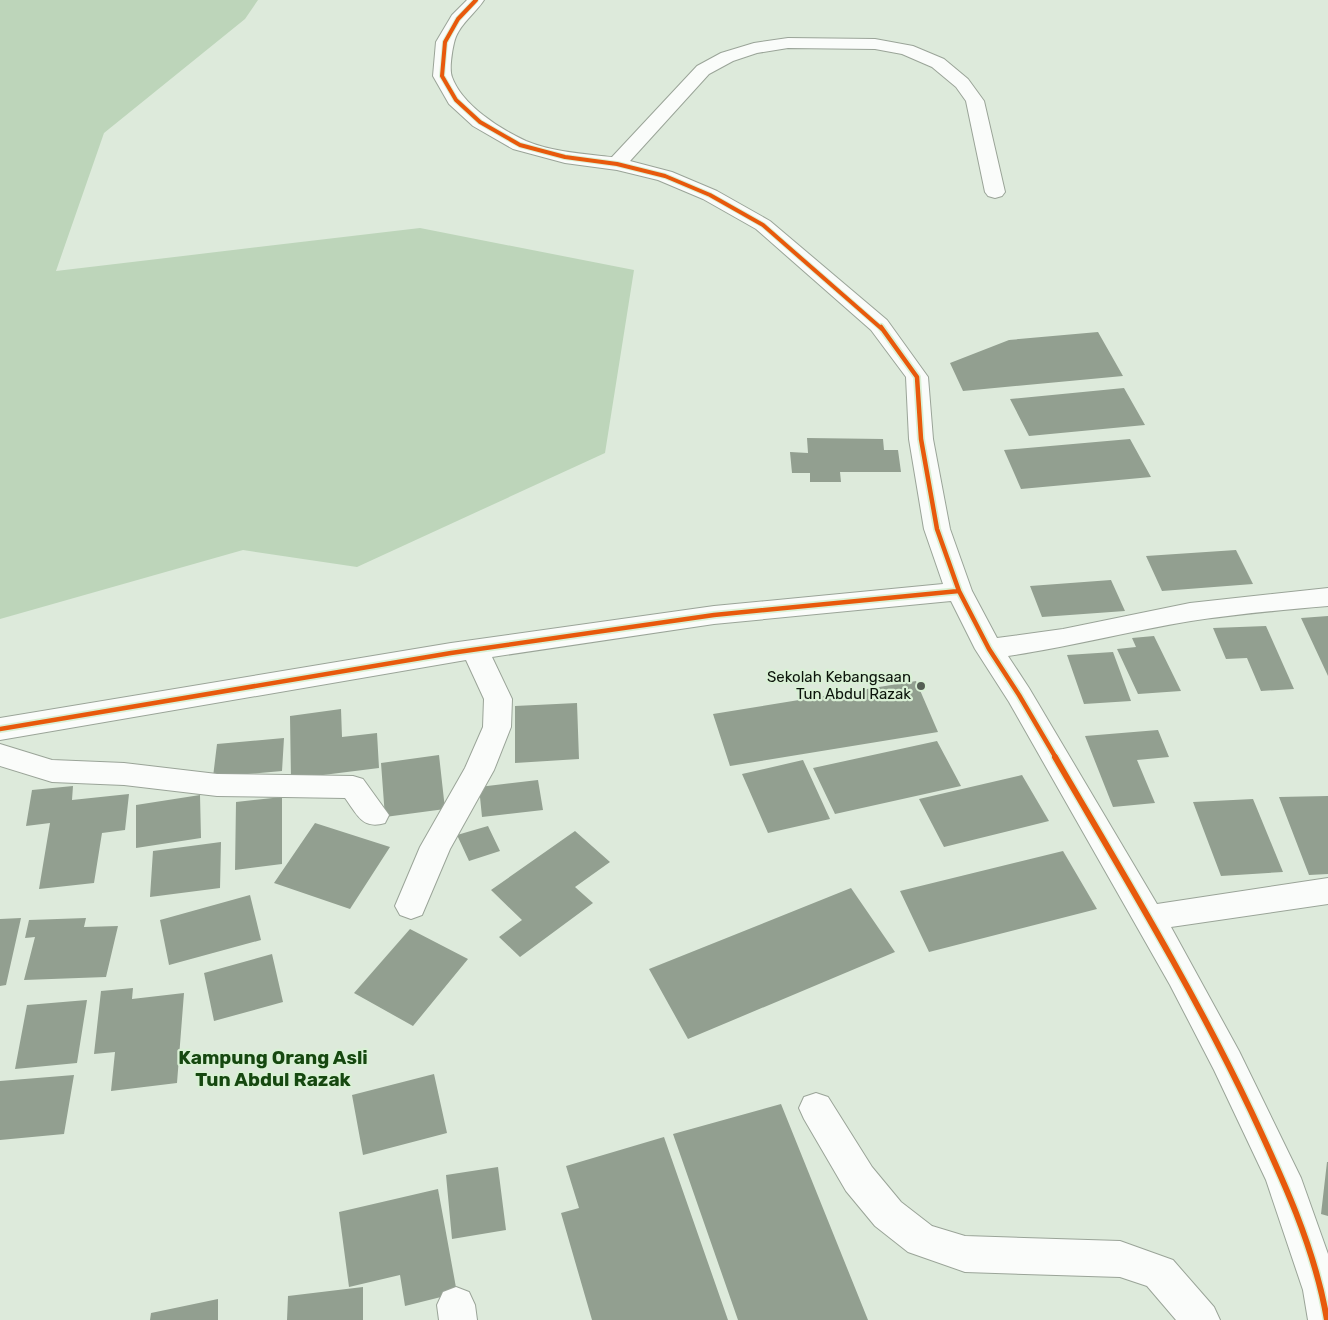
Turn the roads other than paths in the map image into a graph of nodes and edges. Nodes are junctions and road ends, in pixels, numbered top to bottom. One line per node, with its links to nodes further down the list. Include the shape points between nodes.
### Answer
1 (476, 0): 2 (street, via 458,19 446,42 442,76 456,100 480,122 520,144 565,157)
2 (617, 164): 3 (street, via 702,70 727,57 754,48 788,43 875,44 908,50 938,63 962,83 975,101); 4 (street, via 665,176 710,195 763,225 879,325 916,377 921,439 938,529)
3 (995, 192)
4 (959, 591): 6 (street); 7 (street, via 714,615)
5 (1328, 597): 6 (street, via 1190,612 1063,638)
6 (989, 649): 13 (street)
7 (475, 650): 8 (street); 12 (street, via 498,698 497,727 479,770 435,847)
8 (0, 729)
9 (0, 755): 10 (street, via 52,771 124,774 216,786 353,787)
10 (374, 815)
11 (1328, 892): 13 (street)
12 (412, 906)
13 (1149, 918): 16 (street, via 1227,1061 1283,1178 1322,1290)
14 (816, 1108): 15 (street, via 859,1179 888,1214 921,1240 965,1254 1120,1259 1160,1273)
15 (1201, 1320)
16 (1327, 1320)

